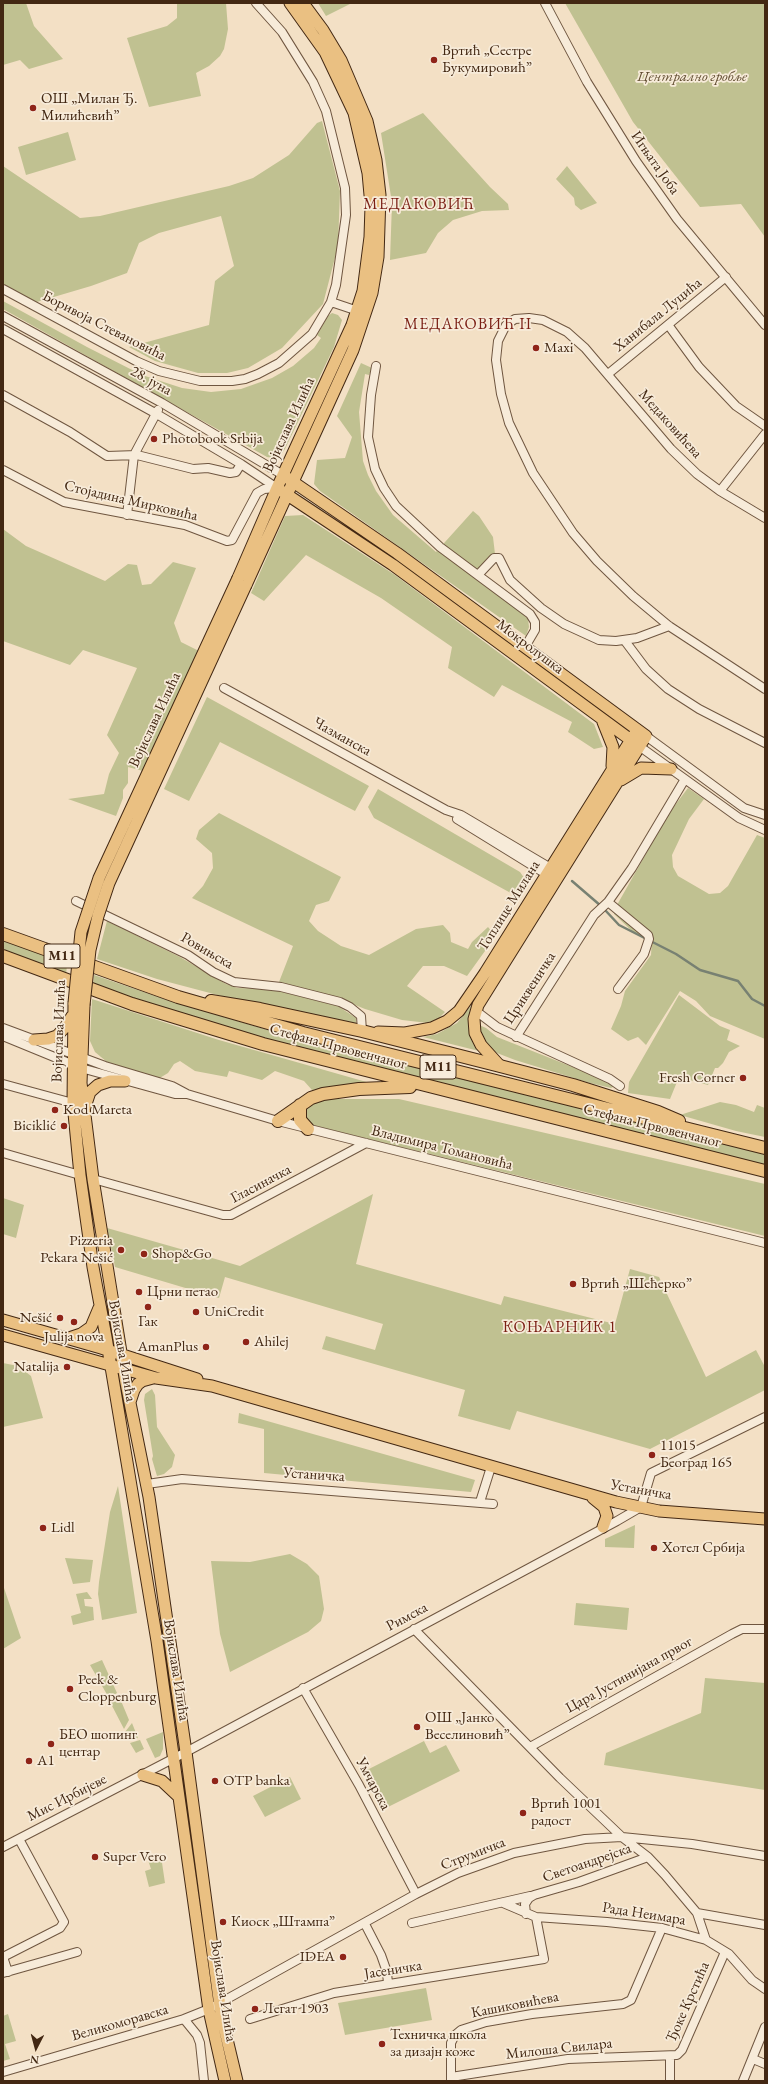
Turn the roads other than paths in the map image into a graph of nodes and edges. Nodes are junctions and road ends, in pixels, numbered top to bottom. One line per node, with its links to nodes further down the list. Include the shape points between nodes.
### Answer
1 (256, 3): 7 (street, Боривоја Стевановића, via 282,32 313,82 326,111 340,162 345,188 346,215 342,253)
2 (290, 3): 8 (main road, Војислава Илића, via 332,64 354,113 364,148 371,220)
3 (303, 3): 8 (main road, Војислава Илића, via 331,43 351,80 366,121 376,160 381,206 380,246 372,293)
4 (545, 3): 5 (street, Игњата Јоба, via 616,132 677,219)
5 (726, 278): 10 (street, Игњата Јоба); 11 (street, Ханибала Луцића)
6 (3, 289): 7 (street, Боривоја Стевановића, via 136,361 170,374 210,382 245,379 279,363 312,334)
7 (331, 302): 8 (street)
8 (361, 313): 23 (main road, Војислава Илића, via 339,354); 24 (main road, Војислава Илића, via 333,397)
9 (3, 316): 16 (street, 28. јуна)
10 (765, 324)
11 (669, 326): 14 (street, Ханибала Луцића); 18 (street, via 699,367 736,406)
12 (3, 329): 17 (street, 28. јуна)
13 (376, 366): 30 (street, Мокролушка, via 368,437 379,479 396,506 414,524)
14 (608, 374): 26 (street, Медаковићева, via 671,449 697,474); 32 (street, Медаковићева, via 568,332 543,320 525,318 509,322 498,340 496,360 501,394 509,423 533,473 573,533 597,561)
15 (3, 395): 20 (street, via 70,432 106,456)
16 (162, 403): 17 (street); 23 (street, 28. јуна)
17 (155, 413): 20 (street); 21 (street, 28. јуна)
18 (765, 426)
19 (765, 434): 26 (street)
20 (134, 455): 21 (street, via 193,469 208,468 230,473 236,472); 28 (street)
21 (241, 464): 25 (street, 28. јуна)
22 (3, 470): 28 (street, Стојадина Мирковића, via 64,502)
23 (283, 475): 24 (main road, Мокролушка); 25 (main road, Војислава Илића)
24 (293, 482): 27 (main road, Војислава Илића); 34 (main road, Мокролушка, via 398,553)
25 (276, 488): 27 (main road, Мокролушка); 28 (street, Стојадина Мирковића, via 264,489 257,493 232,540 227,542 185,525); 31 (main road, Војислава Илића)
26 (720, 491): 29 (street, Медаковићева)
27 (286, 494): 31 (main road, Војислава Илића); 37 (main road, Мокролушка, via 393,565)
28 (127, 515)
29 (765, 518)
30 (478, 575): 33 (street, via 494,558 499,558 510,580 541,608 564,624 599,640); 34 (street, Мокролушка, via 532,616 535,630)
31 (242, 581): 55 (main road, Војислава Илића, bridge, via 99,878 81,932)
32 (669, 626): 33 (street, via 647,636); 36 (street, Медаковићева)
33 (625, 641): 40 (street, via 646,669 668,689)
34 (525, 647): 38 (main road, Мокролушка)
35 (224, 688): 47 (street, Чазманска, via 446,810 461,815)
36 (765, 689)
37 (602, 719): 39 (main road, Мокролушка); 42 (main road, via 613,747)
38 (642, 733): 39 (main road, Топлице Милана); 45 (street, Мокролушка, via 744,808)
39 (635, 743): 41 (street, Мокролушка); 42 (main road, Топлице Милана); 44 (main road, Топлице Милана)
40 (765, 743)
41 (671, 769): 43 (street, Мокролушка); 44 (main road, via 649,766)
42 (611, 771): 47 (main road, Топлице Милана)
43 (685, 779): 46 (street, Мокролушка, via 746,823); 49 (street, Цриквеничка, via 632,868)
44 (617, 782): 47 (main road, Топлице Милана)
45 (765, 815)
46 (765, 830)
47 (553, 874): 52 (main road, Топлице Милана)
48 (76, 902): 58 (street, Ровињска, via 188,955 212,972 234,982 281,987 340,1002 361,1016)
49 (608, 902): 53 (street, via 648,935 649,939 644,954); 60 (street, Цриквеничка, via 594,915)
50 (3, 934): 54 (highway, Стефана Првовенчаног / M11)
51 (3, 956): 67 (highway, Стефана Првовенчаног / M11, via 188,1022)
52 (489, 976): 56 (main road, Топлице Милана); 58 (main road, Топлице Милана, via 459,1011 440,1025 409,1032)
53 (618, 988)
54 (178, 997): 58 (highway, via 260,1009); 74 (highway, Стефана Првовенчаног / M11, via 303,1033)
55 (77, 1007): 61 (main road, via 57,1036); 62 (main road, Војислава Илића)
56 (476, 1011): 60 (street, via 486,1021); 63 (main road, Топлице Милана, via 474,1030 478,1040)
57 (3, 1028): 61 (street, Владимира Томановића)
58 (362, 1031): 63 (highway)
59 (3, 1036): 62 (street, Владимира Томановића)
60 (516, 1037): 66 (street, Цриквеничка, via 610,1078)
61 (34, 1040): 62 (street, Владимира Томановића)
62 (77, 1061): 64 (street, Владимира Томановића); 68 (street, Владимира Томановића, via 105,1066 172,1086); 69 (main road, Војислава Илића); 71 (main road, Војислава Илића)
63 (500, 1066): 74 (highway, via 642,1106)
64 (125, 1081): 68 (street, Владимира Томановића, via 175,1094); 71 (main road, via 110,1081 98,1085 90,1092)
65 (3, 1084): 69 (street)
66 (620, 1086)
67 (428, 1087): 70 (highway, via 340,1091 311,1098); 78 (highway, Стефана Првовенчаног / M11)
68 (187, 1094): 72 (street, Владимира Томановића)
69 (72, 1103): 79 (main road, Војислава Илића)
70 (300, 1105): 72 (highway); 73 (highway, via 300,1120)
71 (84, 1111): 80 (main road, Војислава Илића)
72 (278, 1121): 73 (street, Владимира Томановића)
73 (308, 1129): 75 (street, Владимира Томановића)
74 (700, 1132): 76 (highway, Стефана Првовенчаног / M11)
75 (366, 1143): 80 (street, Гласиначка, via 231,1215 223,1215); 81 (street, Владимира Томановића)
76 (765, 1148)
77 (3, 1153): 79 (street)
78 (765, 1171)
79 (80, 1175): 82 (main road, Војислава Илића)
80 (93, 1179): 87 (main road, Војислава Илића)
81 (765, 1243)
82 (99, 1308): 85 (main road, via 91,1327); 86 (main road, Војислава Илића)
83 (3, 1320): 85 (main road, Устаничка)
84 (3, 1335): 88 (main road, Устаничка)
85 (69, 1338): 86 (main road, Устаничка)
86 (108, 1351): 87 (main road, Устаничка); 88 (main road, Војислава Илића)
87 (121, 1355): 89 (main road, Војислава Илића); 91 (main road, Устаничка, via 195,1378)
88 (110, 1365): 89 (main road, Устаничка); 107 (main road, Војислава Илића, via 157,1641)
89 (124, 1369): 90 (main road, Устаничка); 92 (main road, Војислава Илића)
90 (156, 1378): 91 (main road, Устаничка); 92 (main road, via 138,1384)
91 (212, 1386): 94 (main road, Устаничка)
92 (130, 1405): 95 (main road, Војислава Илића)
93 (765, 1416): 99 (street, via 651,1473)
94 (491, 1467): 96 (main road, Устаничка); 97 (street)
95 (147, 1484): 97 (street, Устаничка, via 170,1480); 106 (main road, Војислава Илића)
96 (589, 1495): 99 (main road, Устаничка); 101 (main road, via 604,1507 607,1516)
97 (480, 1502): 98 (street, Устаничка)
98 (493, 1504)
99 (641, 1507): 100 (main road, Устаничка, via 680,1513); 101 (street, Римска)
100 (765, 1518)
101 (603, 1528): 102 (street, Римска)
102 (414, 1629): 104 (street, Римска); 105 (street)
103 (765, 1629): 105 (street, Цара Јустинијана првог, via 742,1629)
104 (303, 1688): 106 (street, Римска); 115 (street, Умчарска, via 359,1785)
105 (530, 1747): 110 (street)
106 (186, 1752): 107 (street, Мис Ирбијеве); 131 (main road, Војислава Илића)
107 (174, 1758): 108 (street, Мис Ирбијеве); 109 (main road, Војислава Илића)
108 (143, 1775): 109 (main road, via 162,1781); 111 (street, Мис Ирбијеве)
109 (178, 1796): 132 (main road, Војислава Илића)
110 (622, 1837): 113 (street, Струмичка, via 696,1844); 114 (street); 115 (street, Струмичка, via 585,1839 514,1853 458,1873)
111 (19, 1839): 112 (street, Мис Ирбијеве); 128 (street, via 64,1922 60,1928 3,1957)
112 (3, 1847)
113 (765, 1856)
114 (648, 1857): 116 (street, Светоандрејска); 118 (street)
115 (416, 1894): 122 (street, Струмичка)
116 (534, 1895): 117 (street, Светоандрејска); 119 (street, Светоандрејска, via 528,1898 525,1904)
117 (503, 1903): 119 (street, Рада Неимара); 121 (street, Светоандрејска)
118 (697, 1913): 123 (street); 125 (street)
119 (526, 1914): 120 (street, Рада Неимара)
120 (536, 1917): 124 (street, Рада Неимара); 129 (street, Јасеничка, via 544,1959)
121 (412, 1923)
122 (365, 1924): 129 (street, via 381,1955); 131 (street, Струмичка)
123 (765, 1925)
124 (662, 1928): 125 (street, Рада Неимара); 140 (street, Кашиковићева, via 629,2002 532,2014 486,2022 461,2030 451,2044)
125 (706, 1940): 127 (street, Рада Неимара)
126 (77, 1952): 128 (street)
127 (725, 1952): 130 (street, Рада Неимара, via 752,1980); 136 (street, Ђоке Крстића, via 682,2050)
128 (6, 1972)
129 (388, 1984): 134 (street, Јасеничка, via 334,1993)
130 (765, 1989)
131 (220, 2004): 132 (street, Великоморавска); 143 (main road, Војислава Илића, via 226,2042)
132 (209, 2009): 133 (street, Великоморавска); 142 (main road, Војислава Илића)
133 (184, 2018): 139 (street, Великоморавска); 141 (street, via 200,2043)
134 (250, 2019)
135 (765, 2027): 137 (street)
136 (670, 2057): 140 (street, Милоша Свилара, via 568,2059); 144 (street, Ђоке Крстића)
137 (753, 2059): 138 (street); 145 (street)
138 (765, 2064)
139 (3, 2072)
140 (451, 2077)
141 (204, 2081)
142 (225, 2081)
143 (237, 2081)
144 (670, 2081)
145 (743, 2081)

